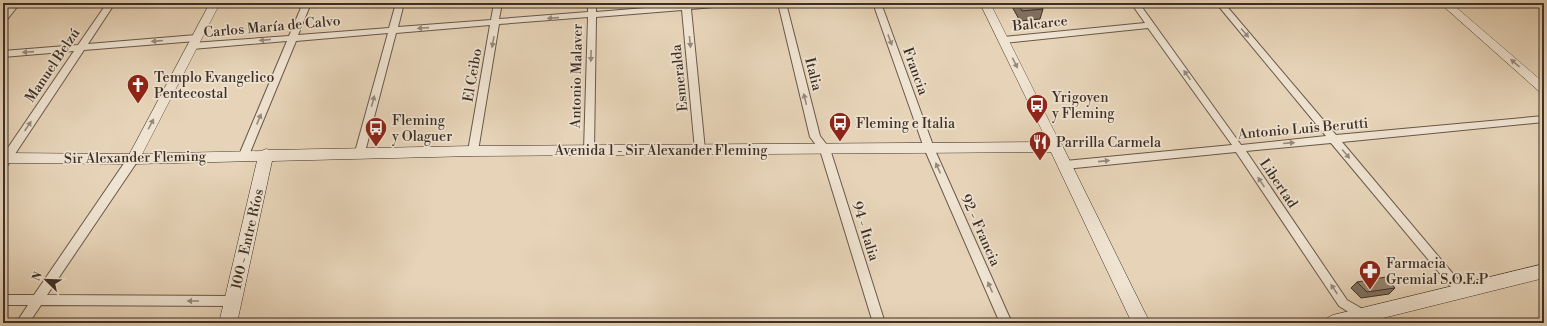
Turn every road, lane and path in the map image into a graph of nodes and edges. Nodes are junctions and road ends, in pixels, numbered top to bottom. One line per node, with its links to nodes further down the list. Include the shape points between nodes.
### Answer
1 (16, 3): 17 (street)
2 (111, 3): 24 (street, Manuel Belzú)
3 (215, 3): 23 (street)
4 (307, 3): 21 (street)
5 (400, 3): 20 (street)
6 (498, 3): 18 (street, El Ceibo)
7 (592, 3): 16 (street, Antonio Malaver)
8 (736, 3): 15 (street, Carlos María de Calvo)
9 (782, 3): 32 (street, Italia, one-way to 9, via 815,137)
10 (877, 3): 31 (street, Francia, one-way to 31)
11 (985, 3): 22 (street)
12 (1136, 3): 19 (street, Libertad)
13 (1220, 3): 28 (street, one-way to 28)
14 (1445, 3): 26 (street, one-way to 14)
15 (686, 5): 16 (street, Carlos María de Calvo); 34 (street, Esmeralda, one-way to 34)
16 (592, 16): 18 (street, Carlos María de Calvo, one-way to 18); 33 (street, Antonio Malaver, one-way to 33)
17 (3, 19)
18 (496, 22): 20 (street, Carlos María de Calvo, one-way to 20); 35 (street, El Ceibo, one-way to 35)
19 (1151, 25): 22 (street, Balcarce); 30 (street, Libertad, one-way to 19)
20 (392, 30): 21 (street, Carlos María de Calvo); 36 (street, one-way to 20)
21 (294, 37): 23 (street, Carlos María de Calvo, one-way to 23); 38 (street, one-way to 21)
22 (1004, 40): 29 (street, one-way to 29)
23 (194, 42): 24 (street, Carlos María de Calvo, one-way to 24); 39 (street, one-way to 23)
24 (81, 48): 25 (street, Carlos María de Calvo, one-way to 25); 40 (street, Manuel Belzú, one-way to 24)
25 (3, 54)
26 (1544, 89)
27 (1544, 119): 28 (street, Antonio Luis Berutti)
28 (1334, 139): 30 (street, Antonio Luis Berutti, one-way to 28); 43 (street, one-way to 43)
29 (1056, 147): 31 (main road, Avenida 1 - Sir Alexander Fleming); 41 (main road)
30 (1238, 147): 41 (street, Antonio Luis Berutti, one-way to 30); 47 (street, Libertad, one-way to 30, via 1344,303)
31 (929, 148): 32 (main road, Avenida 1 - Sir Alexander Fleming); 51 (street, 92 - Francia, one-way to 31)
32 (825, 149): 34 (main road, Avenida 1 - Sir Alexander Fleming); 50 (street, 94 - Italia)
33 (589, 150): 34 (main road, Avenida 1 - Sir Alexander Fleming); 35 (main road, Avenida 1 - Sir Alexander Fleming)
34 (700, 150)
35 (473, 151): 36 (main road, Avenida 1 - Sir Alexander Fleming)
36 (360, 152): 37 (main road, Avenida 1 - Sir Alexander Fleming)
37 (266, 154): 38 (main road, Sir Alexander Fleming); 46 (main road, 100 - Entre Ríos)
38 (244, 155): 39 (main road, Sir Alexander Fleming)
39 (133, 158): 40 (main road, Sir Alexander Fleming); 45 (street)
40 (4, 160)
41 (1065, 165): 52 (main road)
42 (1544, 271): 43 (main road)
43 (1461, 291): 47 (main road)
44 (3, 300): 45 (street)
45 (37, 300): 46 (street, one-way to 45); 48 (street)
46 (232, 301): 49 (main road, 100 - Entre Ríos)
47 (1370, 319): 53 (main road)
48 (22, 323)
49 (228, 323)
50 (879, 323)
51 (1006, 323)
52 (1141, 323)
53 (1333, 323)

